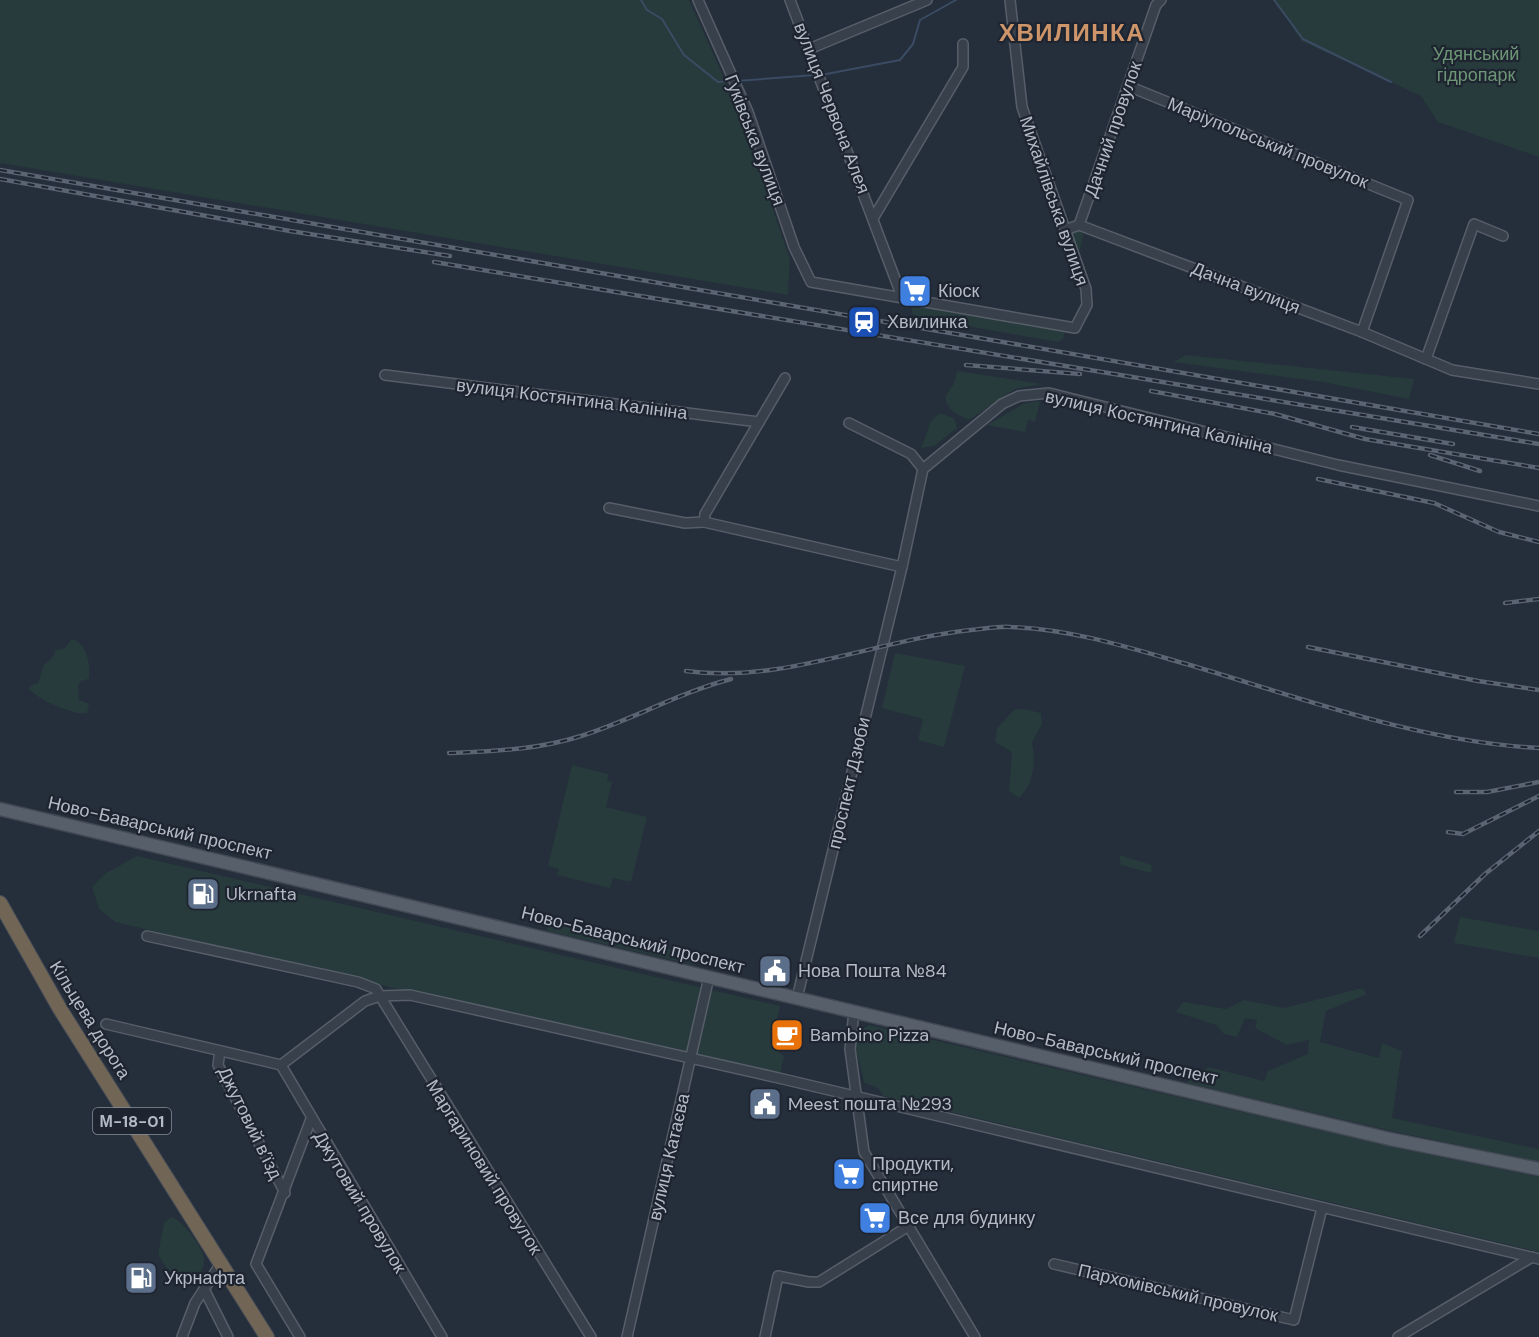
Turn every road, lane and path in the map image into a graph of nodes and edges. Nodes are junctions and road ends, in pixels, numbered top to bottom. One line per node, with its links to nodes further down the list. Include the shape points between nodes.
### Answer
1 (698, 0): 13 (street, Гуківська вулиця, via 748,112 794,247 811,282)
2 (790, 0): 7 (street, вулиця Червона Алея)
3 (927, 0): 7 (street)
4 (1010, 0): 11 (street, Михайлівська вулиця, via 1022,107)
5 (1155, 2): 8 (street, Дачний провулок)
6 (963, 44): 9 (street, вулиця Червона Алея, via 963,67)
7 (809, 49): 9 (street, вулиця Червона Алея)
8 (1128, 86): 10 (street, Дачний провулок); 14 (street, Маріупольський провулок, via 1408,200)
9 (874, 217): 13 (street, вулиця Червона Алея)
10 (1079, 225): 11 (street); 14 (street, Дачна вулиця)
11 (1065, 230): 13 (street, Михайлівська вулиця, via 1086,289 1087,305 1075,328)
12 (1503, 236): 15 (street, via 1474,224)
13 (902, 297)
14 (1362, 332): 15 (street, Дачна вулиця)
15 (1426, 359): 18 (street, Дачна вулиця, via 1452,370)
16 (385, 375): 19 (street, вулиця Костянтина Калініна)
17 (785, 378): 19 (street)
18 (1539, 384)
19 (759, 422): 24 (street)
20 (849, 423): 21 (street, via 910,454)
21 (923, 469): 22 (street, вулиця Костянтина Калініна, via 1002,405 1019,396 1049,393 1338,465); 25 (street)
22 (1539, 506)
23 (609, 508): 24 (street, via 685,523)
24 (704, 522): 25 (street)
25 (902, 567): 31 (street, проспект Дзюби)
26 (0, 809): 29 (main road, Ново-Баварський проспект)
27 (0, 903): 44 (highway, Кільцева дорога / М-18-01, via 60,1009)
28 (147, 936): 30 (street, via 358,982 376,989)
29 (709, 976): 31 (main road, Ново-Баварський проспект); 35 (street, вулиця Катаєва)
30 (380, 996): 35 (street, via 410,995); 36 (street, via 365,1000); 52 (street, Маргариновий провулок)
31 (797, 998): 32 (main road, Ново-Баварський проспект)
32 (854, 1012): 37 (street, via 850,1049); 39 (main road, Ново-Баварський проспект, via 1390,1139)
33 (106, 1024): 34 (street)
34 (220, 1051): 36 (street); 40 (street, Джутовий в’їзд, via 218,1065)
35 (691, 1059): 37 (street); 53 (street, вулиця Катаєва)
36 (281, 1065): 38 (street, Джутовий провулок)
37 (855, 1097): 41 (street); 42 (street, via 864,1152)
38 (311, 1119): 40 (street); 51 (street, Джутовий провулок)
39 (1539, 1169)
40 (285, 1193): 50 (street, via 256,1264)
41 (1322, 1208): 43 (street); 45 (street, Пархомівський провулок, via 1294,1320)
42 (907, 1227): 54 (street, via 819,1282 778,1276); 55 (street)
43 (1536, 1258): 56 (street)
44 (222, 1262): 46 (street); 49 (highway, Кільцева дорога / М-18-01)
45 (1054, 1264)
46 (204, 1289): 47 (street); 48 (street)
47 (182, 1337)
48 (228, 1337)
49 (267, 1337)
50 (300, 1337)
51 (442, 1337)
52 (591, 1337)
53 (627, 1337)
54 (765, 1337)
55 (975, 1337)
56 (1398, 1337)

